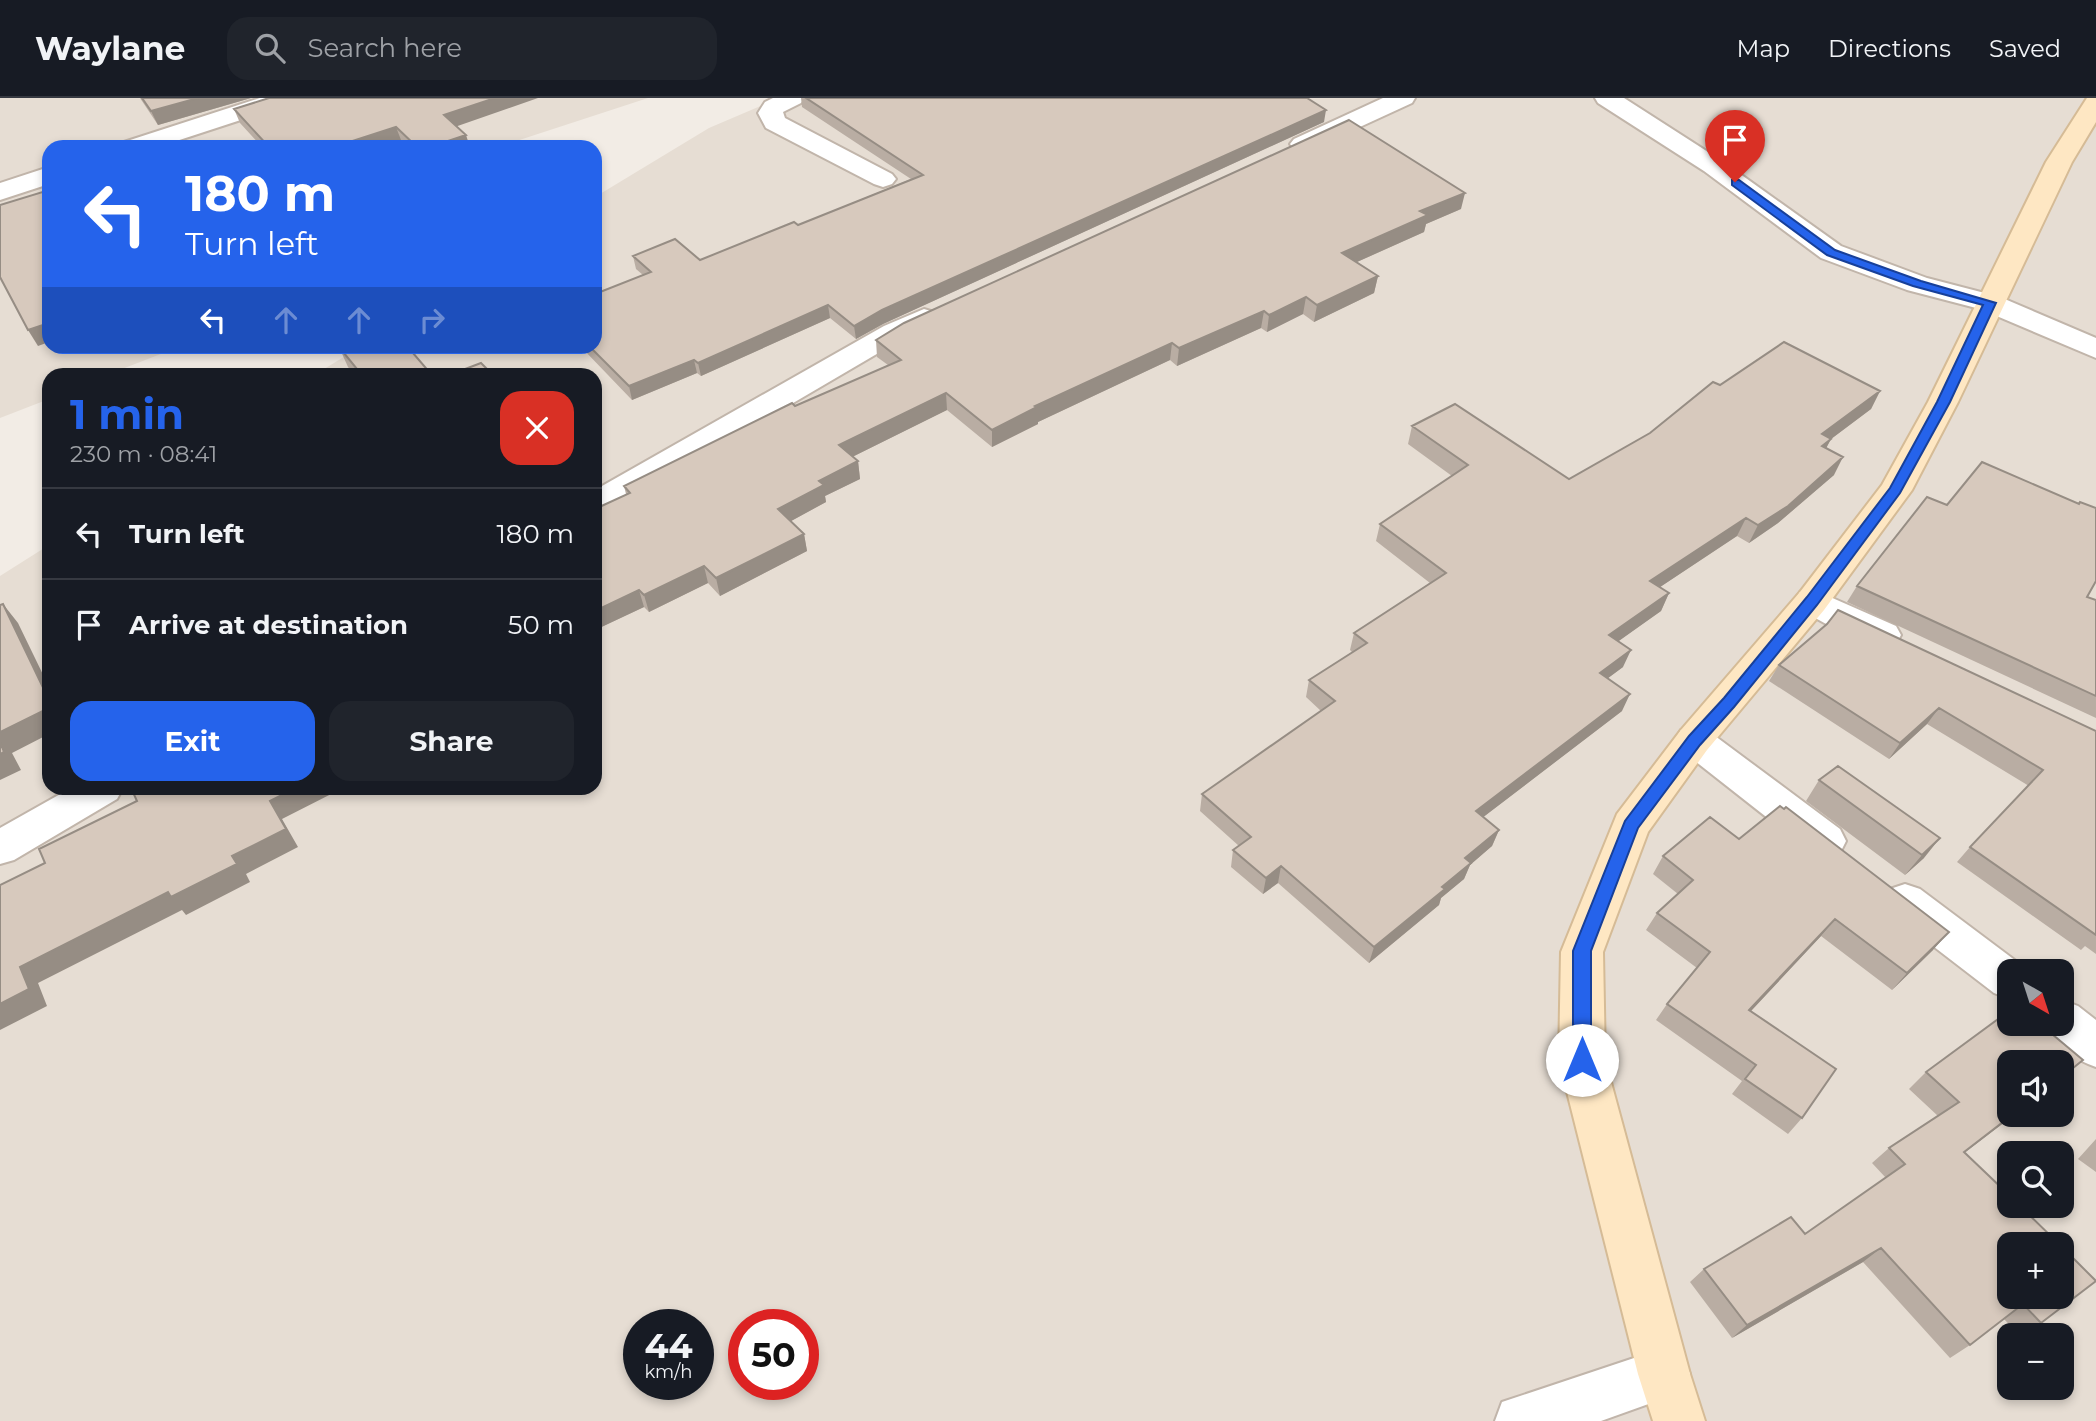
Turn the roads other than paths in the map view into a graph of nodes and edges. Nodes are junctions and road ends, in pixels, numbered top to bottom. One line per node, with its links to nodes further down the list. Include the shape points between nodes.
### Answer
1 (284, 98): 6 (street)
2 (792, 98): 9 (street, via 774,107 770,113 775,123)
3 (1403, 98): 7 (street)
4 (1607, 98): 11 (street, via 1713,166 1831,252 1917,284)
5 (2096, 102): 11 (main road, via 2070,141)
6 (154, 140)
7 (1279, 155)
8 (42, 177): 10 (street)
9 (883, 179)
10 (0, 192)
11 (1990, 303): 13 (street); 15 (main road, via 1896,490)
12 (943, 309): 14 (street, via 894,332)
13 (2096, 349)
14 (602, 500)
15 (1812, 601): 16 (street); 17 (main road)
16 (1911, 649)
17 (1694, 740): 20 (street); 23 (main road, via 1631,825 1582,951 1582,1060)
18 (91, 795): 19 (street)
19 (0, 848)
20 (1997, 971)
21 (2074, 1029): 22 (street)
22 (2096, 1046)
23 (1671, 1397): 24 (street)
24 (1521, 1421)

